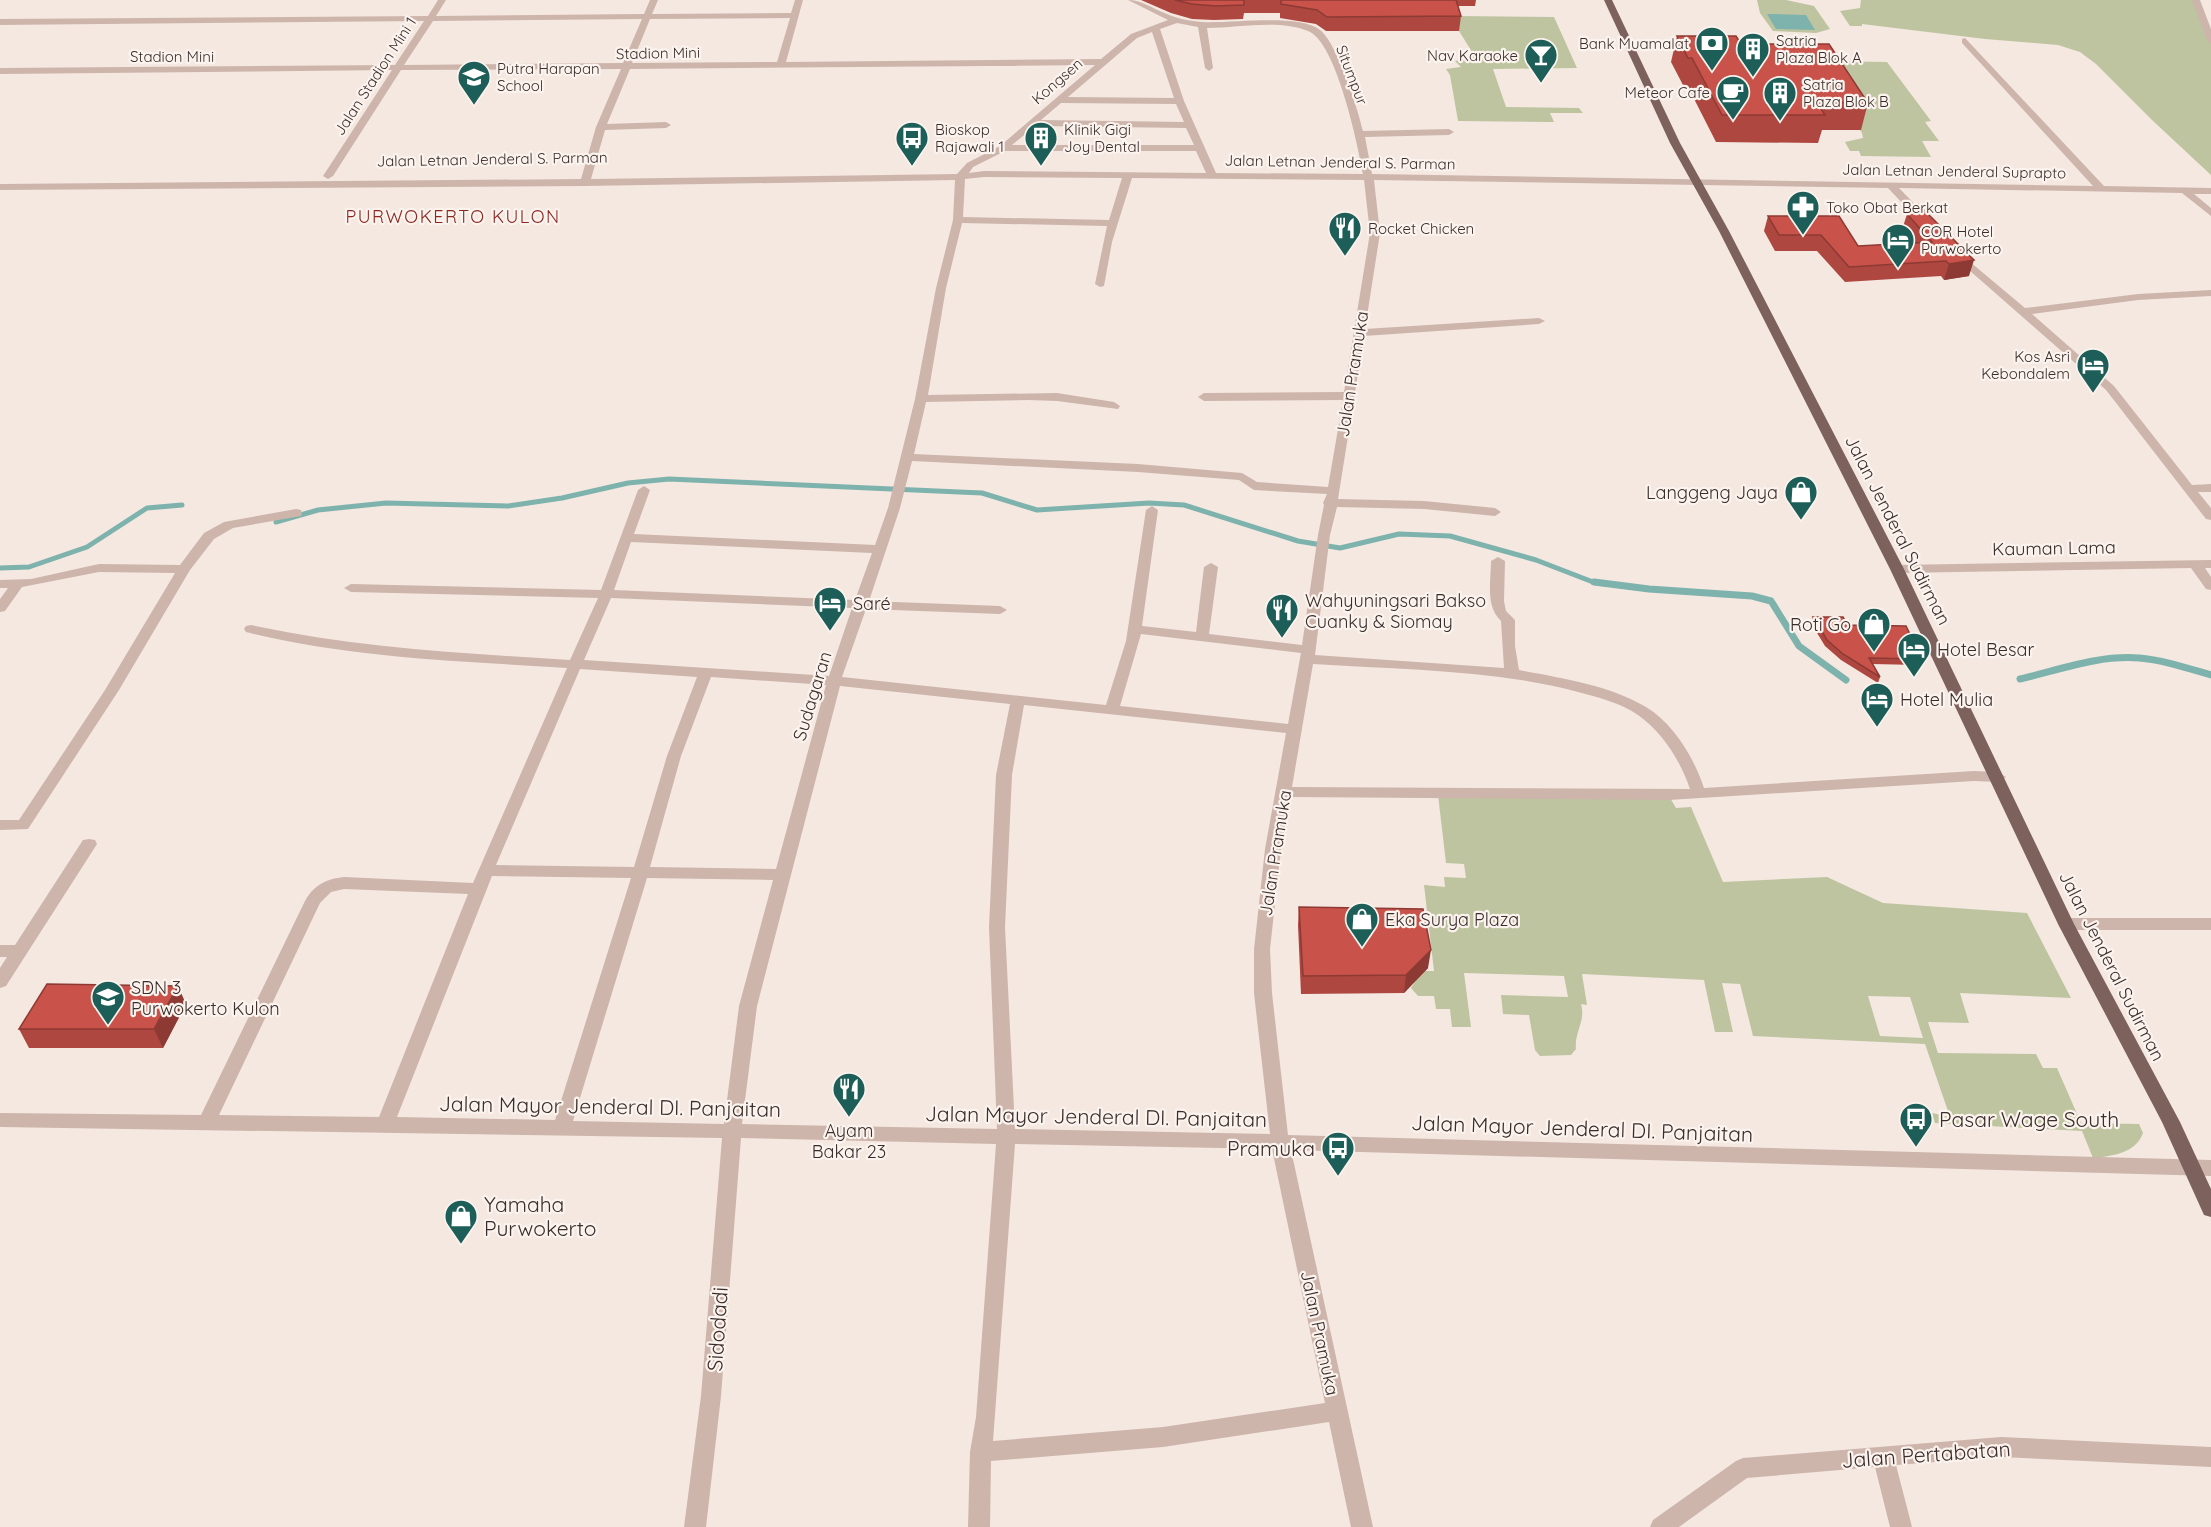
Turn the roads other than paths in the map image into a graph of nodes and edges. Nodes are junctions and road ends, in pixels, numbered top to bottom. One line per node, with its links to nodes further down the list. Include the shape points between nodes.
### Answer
1 (442, 0): 9 (street, Jalan Stadion Mini 1)
2 (654, 0): 8 (street)
3 (799, 0): 7 (street)
4 (1132, 0): 10 (street, Situmpur)
5 (1608, 0): 39 (main road, Jalan Jenderal Sudirman)
6 (2196, 0): 14 (street)
7 (795, 15): 8 (street); 17 (street)
8 (647, 16): 9 (street); 18 (street)
9 (431, 18): 11 (street); 19 (street, Jalan Stadion Mini 1)
10 (1174, 21): 12 (street, Situmpur); 13 (street, Kongsen)
11 (0, 22)
12 (1202, 25): 20 (street); 29 (street, Situmpur, via 1313,28 1346,90)
13 (1155, 27): 16 (street, Kongsen, via 1134,36); 23 (street)
14 (2211, 40)
15 (1965, 41): 42 (street)
16 (1101, 62): 17 (street, Stadion Mini); 22 (street, Kongsen)
17 (782, 65): 18 (street, Stadion Mini)
18 (626, 67): 19 (street, Stadion Mini); 27 (street)
19 (399, 68): 21 (street, Stadion Mini); 32 (street, Jalan Stadion Mini 1)
20 (1209, 68)
21 (0, 71)
22 (1058, 100): 23 (street); 24 (street, Kongsen)
23 (1179, 101): 26 (street)
24 (1032, 123): 26 (street); 30 (street, Kongsen)
25 (666, 125): 27 (street)
26 (1188, 125): 31 (street)
27 (601, 127): 38 (street)
28 (1449, 132): 29 (street)
29 (1360, 134): 36 (street, Situmpur)
30 (1003, 148): 31 (street); 33 (street, Kongsen)
31 (1200, 148): 35 (street)
32 (330, 172): 37 (street, Jalan Letnan Jenderal S. Parman); 38 (street, Jalan Letnan Jenderal S. Parman)
33 (962, 174): 34 (street, Jalan Letnan Jenderal S. Parman); 38 (street, Jalan Letnan Jenderal S. Parman); 46 (street, Sudagaran)
34 (1128, 175): 35 (street, Jalan Letnan Jenderal S. Parman); 47 (street)
35 (1212, 175): 36 (street, Jalan Letnan Jenderal S. Parman)
36 (1368, 177): 39 (street, Jalan Letnan Jenderal S. Parman); 54 (street, Jalan Pramuka, via 1375,232)
37 (0, 178)
38 (587, 178): 41 (street, Jalan Letnan Jenderal S. Parman)
39 (1697, 182): 40 (street, Jalan Letnan Jenderal Suprapto); 75 (main road, Jalan Jenderal Sudirman)
40 (1891, 185): 42 (street, Jalan Letnan Jenderal Suprapto); 48 (street)
41 (0, 187)
42 (2102, 189): 43 (street, Jalan Letnan Jenderal Suprapto)
43 (2184, 190): 44 (street, Jalan Letnan Jenderal Suprapto); 45 (street)
44 (2211, 191)
45 (2211, 213)
46 (958, 220): 47 (street); 57 (street, Sudagaran)
47 (1112, 223): 50 (street)
48 (1933, 230)
49 (1946, 244): 52 (street)
50 (1100, 284)
51 (2211, 293): 52 (street, via 2138,297)
52 (2022, 312): 61 (street, via 2110,388)
53 (1539, 321): 54 (street)
54 (1359, 333): 55 (street, Jalan Pramuka)
55 (1348, 396): 56 (street); 63 (street, Jalan Pramuka)
56 (1204, 397)
57 (921, 399): 58 (street, via 1057,397); 59 (street, Sudagaran)
58 (1114, 406)
59 (905, 456): 63 (street, via 1242,477 1254,486); 69 (street, Sudagaran)
60 (2211, 488): 61 (street)
61 (2190, 489): 67 (street)
62 (644, 490): 68 (street)
63 (1332, 497): 65 (street); 87 (street, Jalan Pramuka)
64 (1152, 510): 85 (street)
65 (1494, 512)
66 (296, 513): 74 (street, via 228,525 209,536)
67 (2211, 516)
68 (626, 538): 69 (street); 80 (street)
69 (880, 549): 81 (street, Sudagaran)
70 (1498, 561): 89 (street, via 1497,601 1499,612 1508,620)
71 (2195, 564): 72 (street, Kauman Lama); 75 (street, Kauman Lama); 78 (street)
72 (2211, 564)
73 (1211, 567): 86 (street)
74 (184, 569): 77 (street, via 99,568); 98 (street, via 112,690 23,825)
75 (1897, 569): 95 (main road, Jalan Jenderal Sudirman)
76 (0, 584): 77 (street)
77 (18, 584): 82 (street)
78 (2211, 586)
79 (351, 588): 80 (street)
80 (606, 594): 81 (street); 88 (street)
81 (862, 604): 83 (street); 91 (street, Sudagaran)
82 (0, 608)
83 (1000, 610)
84 (251, 628): 88 (street, via 376,651)
85 (1136, 630): 86 (street); 93 (street)
86 (1202, 637): 87 (street)
87 (1308, 655): 89 (street); 94 (street, Jalan Pramuka)
88 (574, 663): 90 (street); 100 (street)
89 (1512, 673): 97 (street, via 1603,694 1642,711 1669,736 1690,768)
90 (705, 674): 91 (street); 101 (street, via 674,756)
91 (834, 681): 92 (street); 102 (street, Sudagaran)
92 (1018, 700): 93 (street); 114 (street, via 1004,776 997,927)
93 (1112, 710): 94 (street)
94 (1294, 729): 96 (street, Jalan Pramuka)
95 (1998, 777): 97 (street); 104 (main road, Jalan Jenderal Sudirman)
96 (1284, 792): 97 (street); 115 (street, Jalan Pramuka, via 1268,883 1262,948 1263,993)
97 (1699, 794)
98 (0, 825)
99 (89, 844): 107 (street)
100 (486, 870): 101 (street); 103 (street)
101 (639, 872): 102 (street); 112 (street)
102 (783, 875): 113 (street, Sudagaran, via 748,1006)
103 (480, 889): 110 (street, via 344,883 324,887 313,901); 111 (street)
104 (2066, 924): 105 (street); 116 (main road, Jalan Jenderal Sudirman, via 2170,1122)
105 (2211, 924)
106 (0, 951): 107 (street)
107 (20, 951): 108 (street)
108 (0, 982)
109 (0, 1120): 110 (street, Jalan Mayor Jenderal DI. Panjaitan)
110 (207, 1122): 111 (street, Jalan Mayor Jenderal DI. Panjaitan)
111 (385, 1124): 112 (street, Jalan Mayor Jenderal DI. Panjaitan)
112 (562, 1127): 113 (street, Jalan Mayor Jenderal DI. Panjaitan)
113 (732, 1131): 114 (street, Jalan Mayor Jenderal DI. Panjaitan); 123 (street, Sidodadi, via 711,1396)
114 (1006, 1137): 115 (street, Jalan Mayor Jenderal DI. Panjaitan); 120 (street)
115 (1280, 1142): 116 (street, Jalan Mayor Jenderal DI. Panjaitan); 119 (street, Jalan Pramuka)
116 (2190, 1168): 117 (street, Jalan Mayor Jenderal DI. Panjaitan); 118 (main road, Jalan Jenderal Sudirman)
117 (2211, 1168)
118 (2211, 1209)
119 (1337, 1411): 120 (street, via 1163,1437); 125 (street, Jalan Pramuka)
120 (981, 1452): 124 (street)
121 (1883, 1457): 122 (street, Jalan Pertabatan, via 2001,1447); 126 (street, Jalan Pertabatan, via 1743,1468); 127 (street)
122 (2211, 1457)
123 (695, 1527)
124 (979, 1527)
125 (1362, 1527)
126 (1661, 1527)
127 (1901, 1527)

